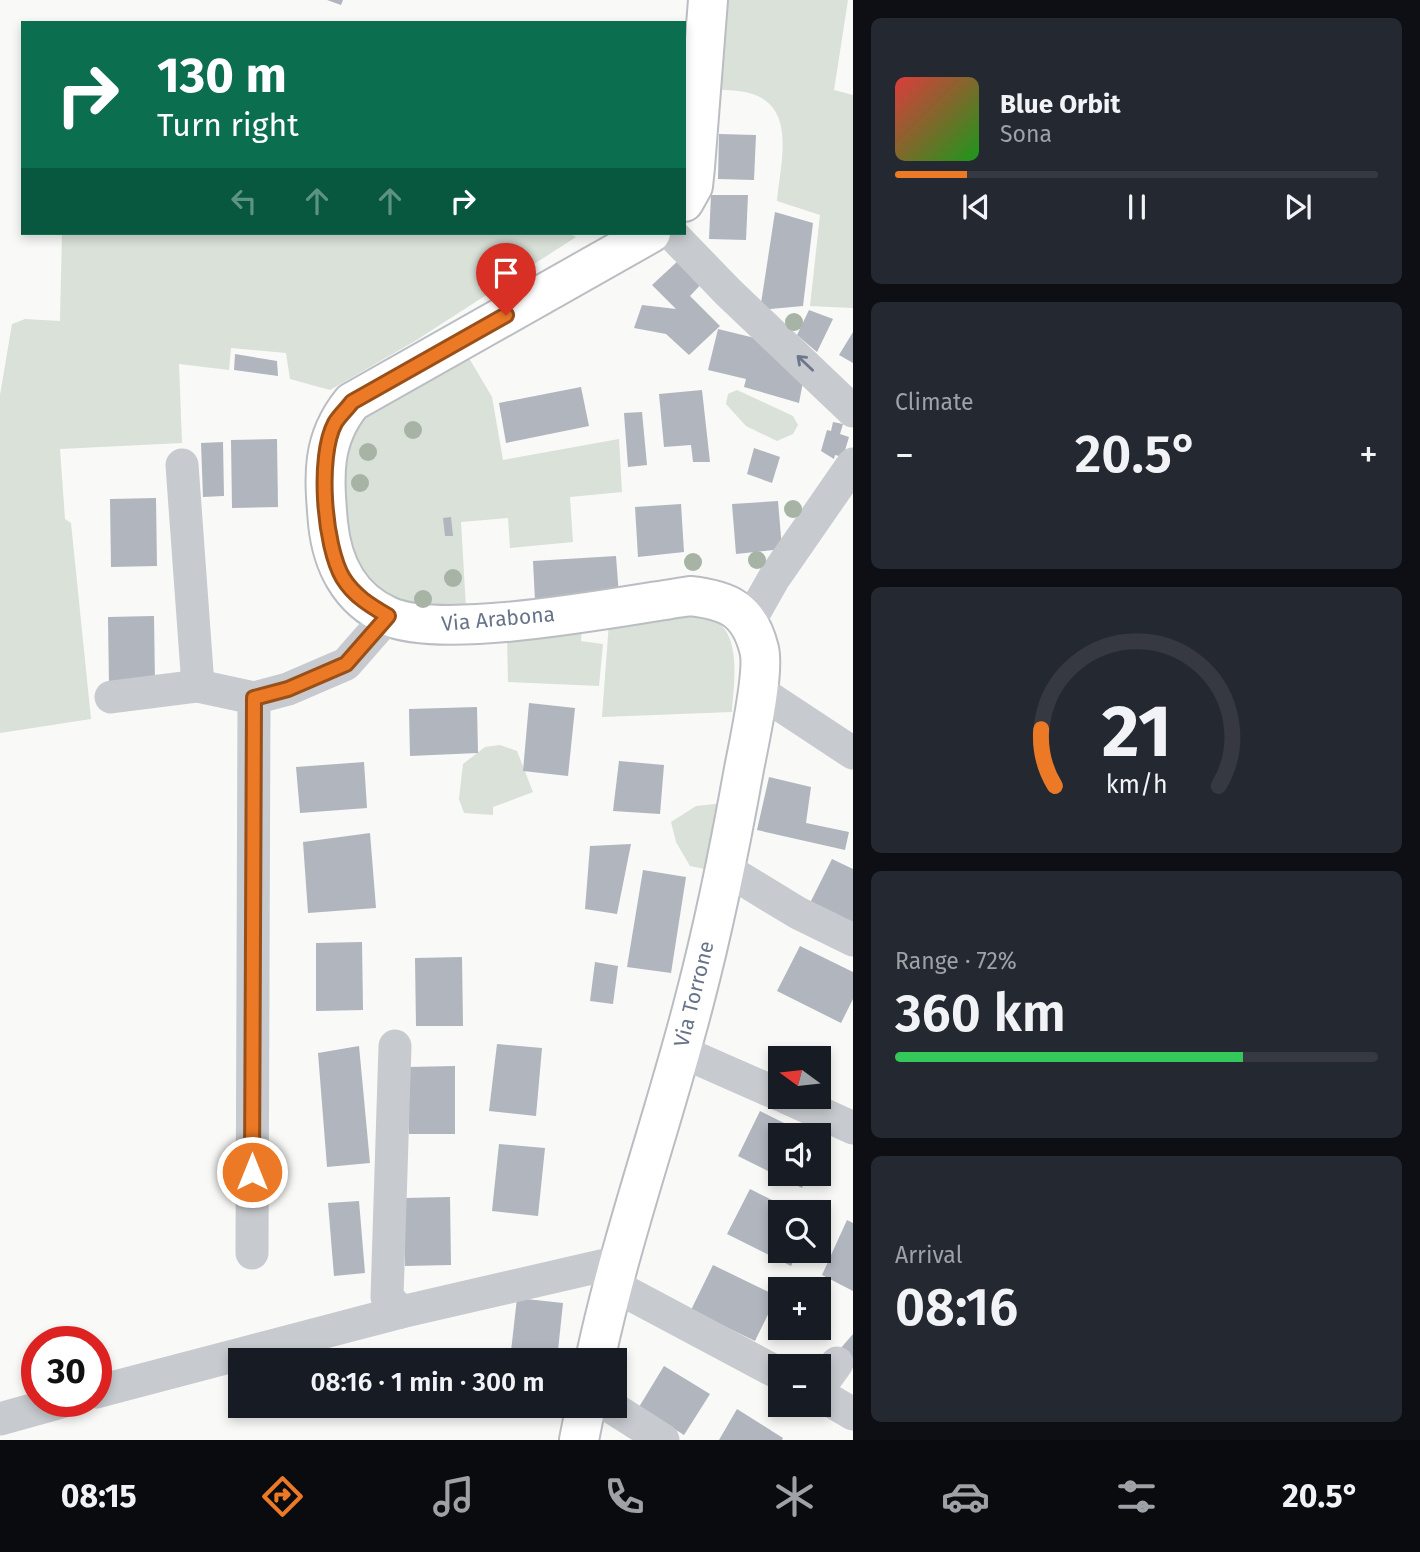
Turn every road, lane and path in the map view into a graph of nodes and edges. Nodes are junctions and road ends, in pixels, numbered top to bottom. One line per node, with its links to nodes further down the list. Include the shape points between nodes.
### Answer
1 (708, 0): 2 (main road, via 693,186)
2 (686, 198)
3 (647, 235): 10 (main road, Via Arabona, via 352,402 335,424 327,460 330,546 343,578 360,598)
4 (673, 235): 5 (street, one-way to 4)
5 (853, 411)
6 (853, 464): 9 (street)
7 (182, 466): 12 (street)
8 (853, 506): 9 (street)
9 (803, 535): 11 (street)
10 (388, 616): 11 (main road, Via Arabona, via 422,624 468,625 690,596 717,599 740,612); 15 (street, via 346,664)
11 (748, 624): 13 (main road, Via Torrone, via 760,651)
12 (198, 686): 14 (street); 15 (street)
13 (756, 689): 16 (street); 17 (main road, Via Torrone)
14 (111, 697)
15 (254, 698): 24 (street)
16 (853, 753)
17 (724, 868): 18 (street); 20 (main road, Via Torrone)
18 (853, 940)
19 (394, 1046): 26 (street, via 387,1297)
20 (680, 1051): 21 (street); 25 (main road, Via Torrone)
21 (768, 1089)
22 (814, 1110): 23 (street)
23 (853, 1128)
24 (252, 1253)
25 (614, 1273): 26 (street); 27 (main road, Via Torrone); 28 (street)
26 (401, 1312): 29 (street)
27 (598, 1348)
28 (768, 1367)
29 (112, 1388)
30 (831, 1401): 32 (street)
31 (21, 1413): 35 (street)
32 (853, 1414)
33 (627, 1417): 37 (street)
34 (583, 1418): 36 (main road)
35 (0, 1419)
36 (579, 1440)
37 (663, 1440)

